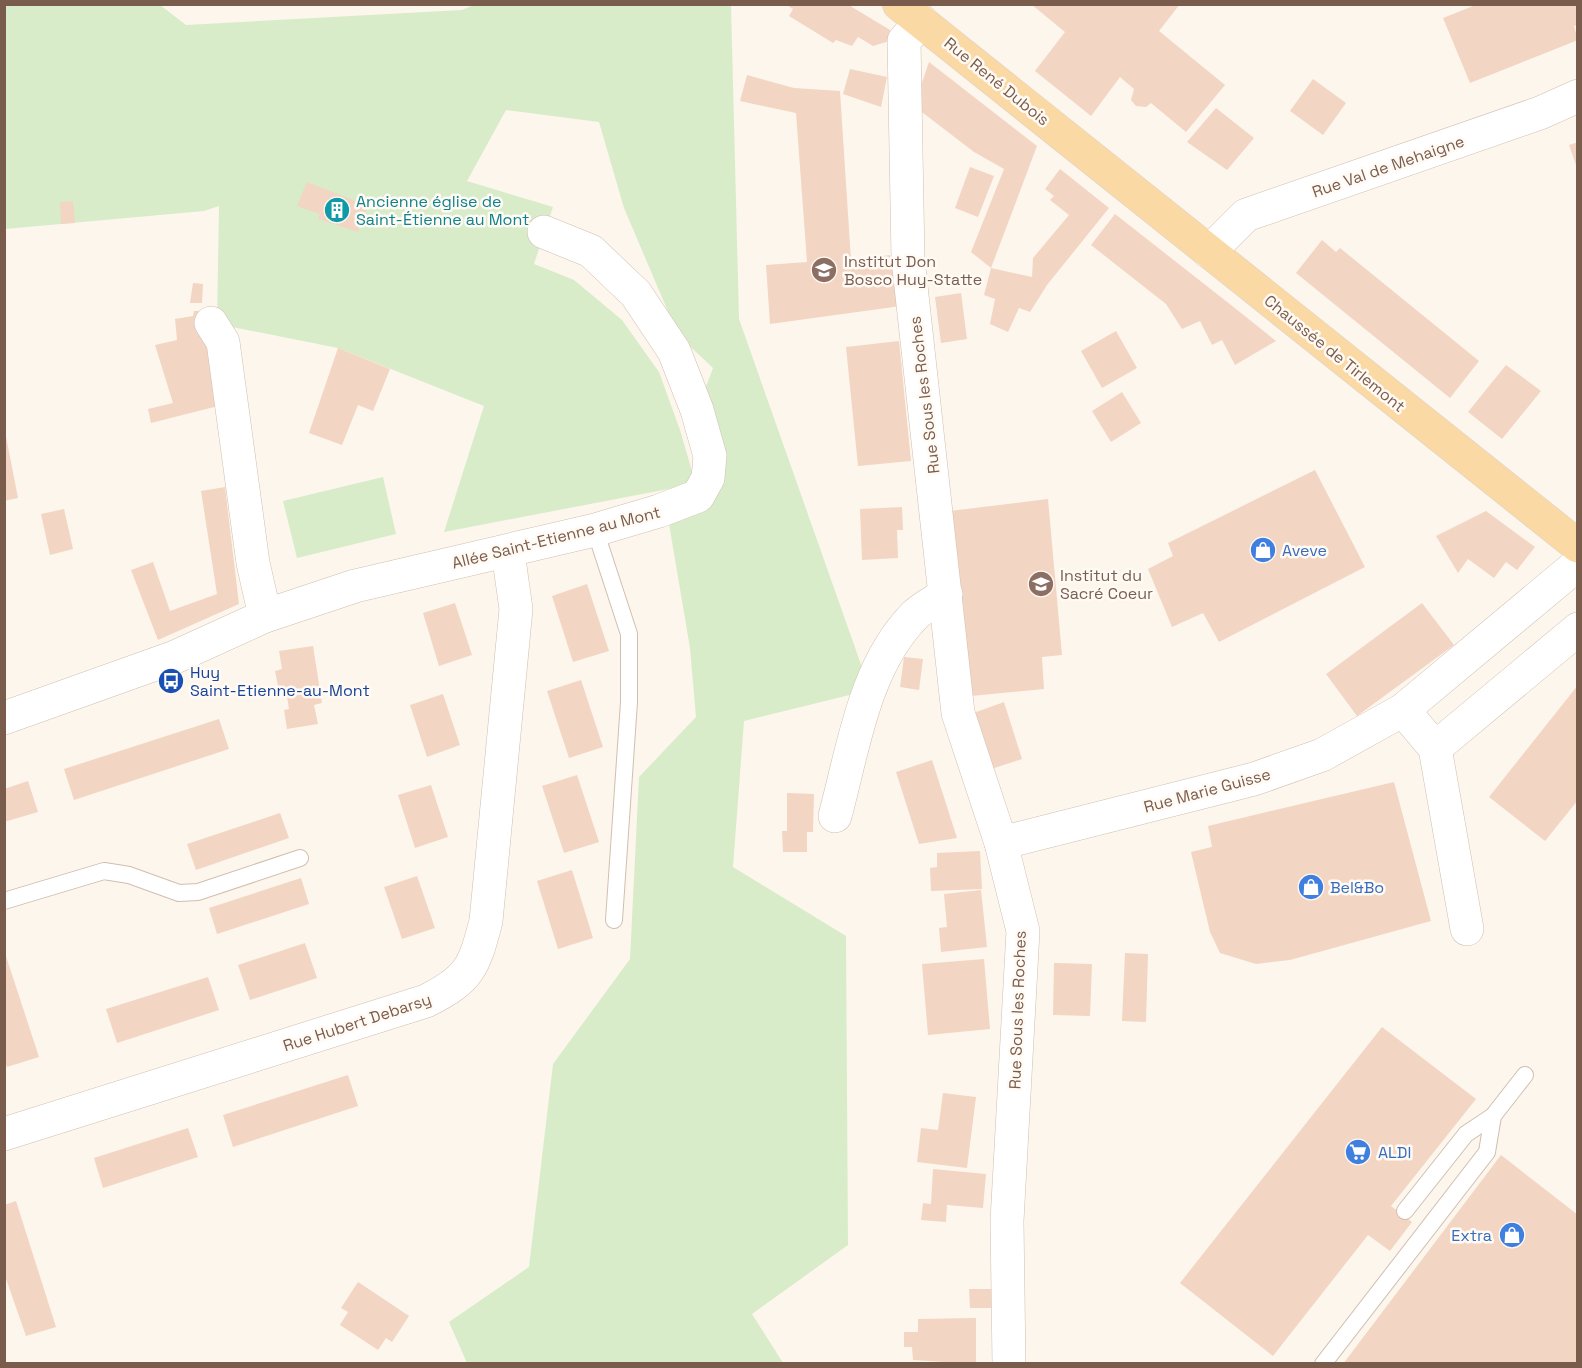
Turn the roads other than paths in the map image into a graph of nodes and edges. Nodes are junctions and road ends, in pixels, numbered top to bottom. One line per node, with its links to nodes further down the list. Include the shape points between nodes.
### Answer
1 (910, 13): 3 (main road, Rue René Dubois); 11 (street, Rue Sous les Roches, via 904,41 908,259)
2 (1578, 96): 5 (street, Rue Val de Mehaigne, via 1540,113 1246,215)
3 (1094, 159): 5 (main road, Chaussée de Tirlemont)
4 (544, 232): 7 (street, Allée Saint-Etienne au Mont, via 591,251 636,294 674,351 710,456 708,478 698,496)
5 (1209, 252): 8 (main road, Chaussée de Tirlemont)
6 (211, 323): 12 (street, via 223,342 253,563)
7 (596, 530): 9 (street, Allée Saint-Etienne au Mont); 21 (lane, via 629,634 629,702)
8 (1578, 546)
9 (507, 552): 12 (street, Allée Saint-Etienne au Mont, via 355,586); 25 (street, Rue Hubert Debarsy, via 516,609 486,921 477,957 455,986 426,1001)
10 (1578, 564): 14 (street, Rue Marie Guisse)
11 (946, 594): 17 (street, via 916,615 889,649 870,690); 18 (street, Rue Sous les Roches, via 958,713)
12 (265, 616): 15 (street, Allée Saint-Etienne au Mont, via 175,657)
13 (1578, 629): 16 (street)
14 (1403, 710): 16 (street); 18 (street, Rue Marie Guisse, via 1322,755 1254,779)
15 (4, 718)
16 (1435, 748): 22 (street)
17 (835, 816)
18 (1001, 843): 27 (street, Rue Sous les Roches, via 1023,931 1007,1221)
19 (300, 858): 20 (lane, via 198,892 179,893 129,875 104,871)
20 (4, 901)
21 (614, 920)
22 (1467, 929)
23 (1525, 1075): 24 (lane)
24 (1493, 1116): 26 (lane, via 1466,1134); 28 (lane, via 1487,1152)
25 (4, 1134)
26 (1405, 1211)
27 (1009, 1364)
28 (1323, 1364)

